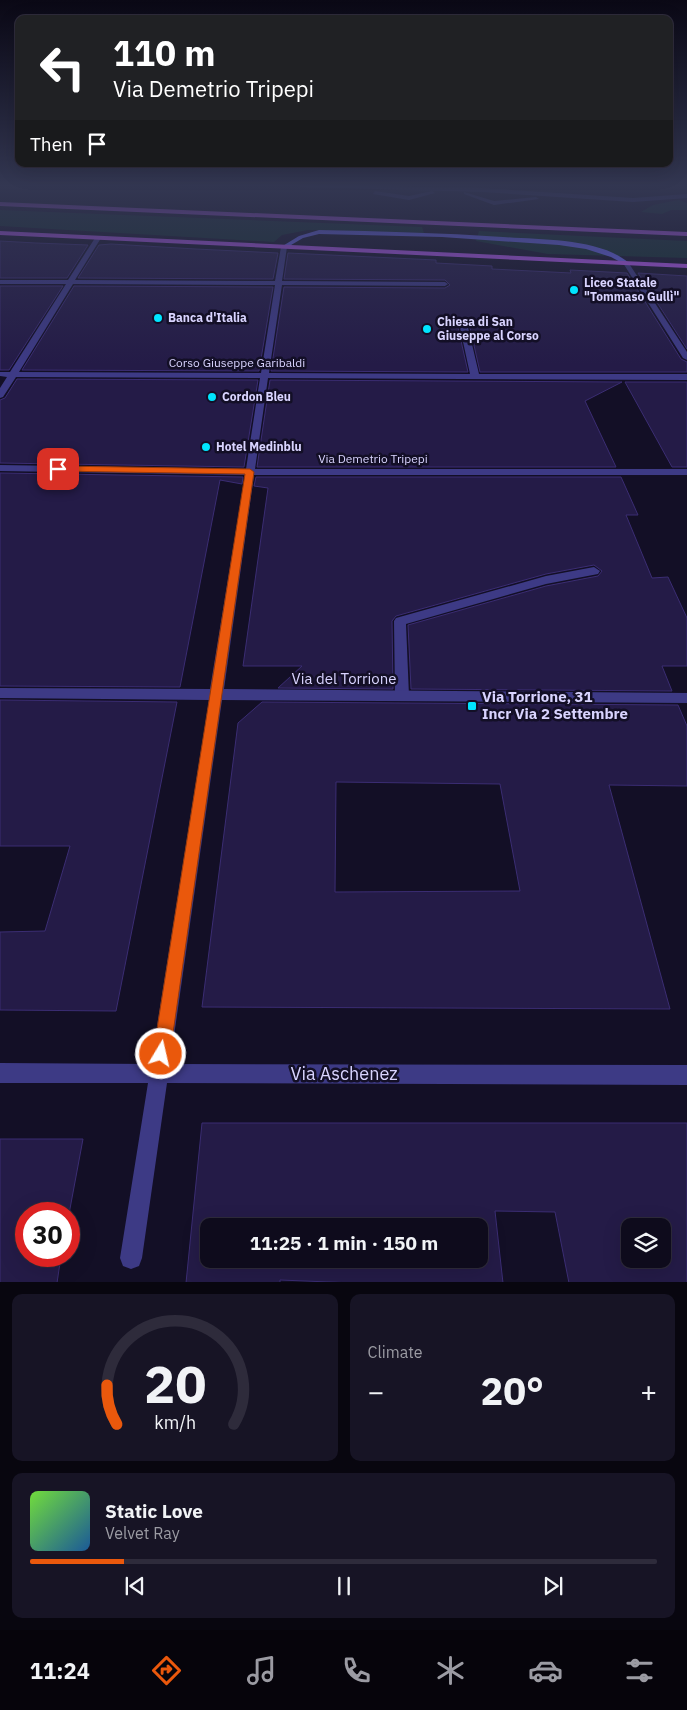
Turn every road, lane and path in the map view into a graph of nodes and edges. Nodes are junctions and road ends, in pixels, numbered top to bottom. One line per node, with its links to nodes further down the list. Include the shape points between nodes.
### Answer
1 (94, 245): 9 (street)
2 (239, 245): 5 (main road)
3 (288, 245): 5 (street)
4 (572, 245): 6 (street, via 609,252)
5 (284, 247): 6 (main road); 10 (street)
6 (626, 262): 7 (main road); 13 (street)
7 (687, 266)
8 (0, 282): 9 (street)
9 (71, 282): 10 (street); 15 (street)
10 (279, 282): 11 (street); 16 (street)
11 (445, 284)
12 (463, 322): 17 (street)
13 (687, 358)
14 (0, 374): 15 (street, Corso Giuseppe Garibaldi)
15 (13, 374): 16 (street, Corso Giuseppe Garibaldi); 19 (street)
16 (264, 375): 17 (street, Corso Giuseppe Garibaldi); 21 (street)
17 (475, 376): 18 (street, Corso Giuseppe Garibaldi)
18 (687, 377)
19 (0, 395)
20 (0, 468): 21 (street, Via Demetrio Tripepi)
21 (250, 472): 22 (street, Via Demetrio Tripepi); 25 (street)
22 (687, 472)
23 (594, 571): 26 (street, via 546,580 400,621)
24 (0, 693): 25 (street, Via del Torrione)
25 (216, 694): 26 (street, Via del Torrione); 29 (street)
26 (402, 696): 27 (street, Via del Torrione)
27 (687, 698)
28 (0, 1073): 29 (street, Via Aschenez)
29 (158, 1073): 30 (street, Via Aschenez); 31 (street)
30 (687, 1075)
31 (131, 1258)

